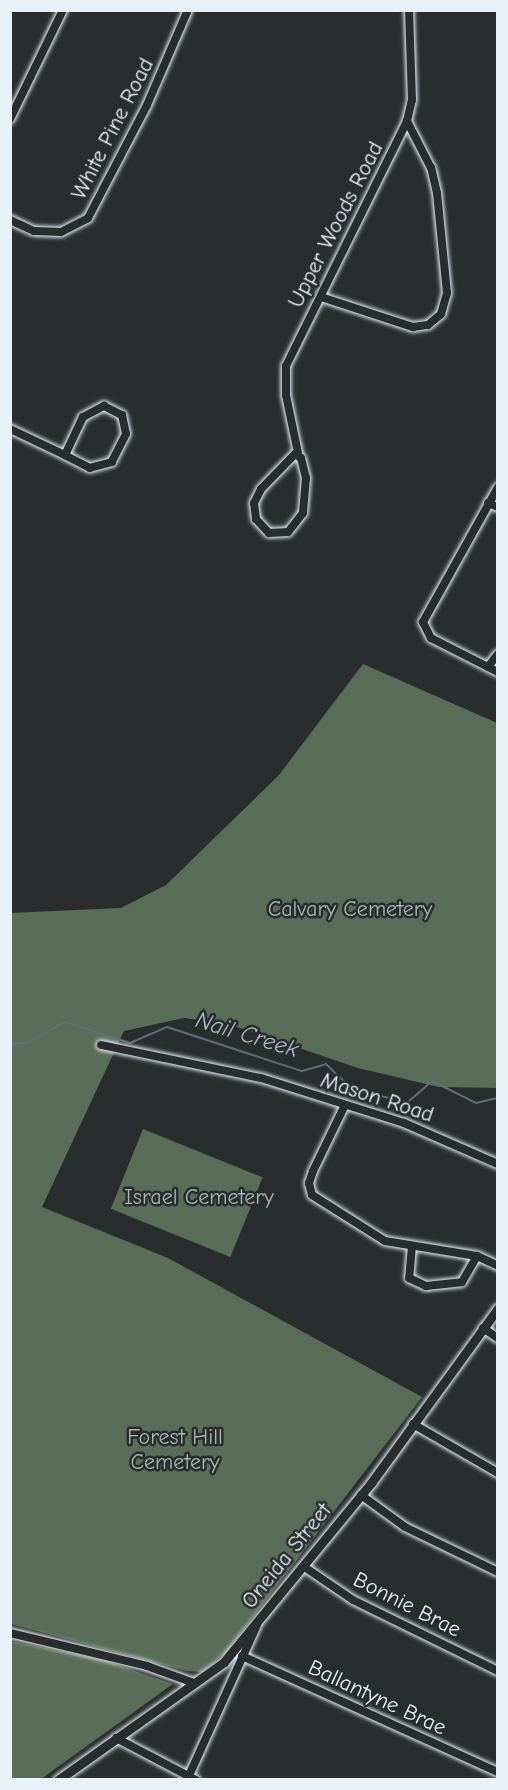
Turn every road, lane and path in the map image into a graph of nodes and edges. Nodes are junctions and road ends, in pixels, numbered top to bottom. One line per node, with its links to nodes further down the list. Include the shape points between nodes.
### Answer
1 (63, 10): 4 (street)
2 (188, 10): 6 (street, White Pine Road, via 147,105 88,218 61,232 34,231)
3 (409, 10): 5 (street, Upper Woods Road, via 412,100)
4 (10, 119)
5 (407, 121): 7 (street, Upper Woods Road); 7 (street, via 431,168 437,193 447,293 441,314 428,326 413,327)
6 (10, 220)
7 (321, 297): 9 (street, Upper Woods Road, via 285,373)
8 (10, 429): 10 (street)
9 (298, 453): 9 (street, Upper Woods Road, via 307,492 303,513 288,532 269,533 256,519 257,495)
10 (65, 455): 10 (street, via 90,468 112,462 126,434 122,415 110,407 91,410 76,427)
11 (498, 487): 12 (street)
12 (488, 503): 13 (street); 15 (street, via 425,617 423,628 431,638)
13 (498, 507)
14 (498, 654): 15 (street)
15 (488, 667): 16 (street)
16 (498, 672)
17 (101, 1045): 18 (street, Mason Road, via 222,1068)
18 (345, 1105): 19 (street, Mason Road, via 404,1123); 20 (street, via 313,1171 309,1183 312,1195 339,1209 374,1236)
19 (498, 1164)
20 (412, 1246): 21 (street); 21 (street, via 409,1278 426,1286 462,1282)
21 (477, 1256): 22 (street)
22 (498, 1266)
23 (498, 1308): 24 (street, Oneida Street)
24 (483, 1328): 25 (street); 26 (street, Oneida Street)
25 (498, 1338)
26 (413, 1424): 27 (street); 28 (street, Oneida Street)
27 (498, 1473)
28 (361, 1495): 29 (street, Oneida Street); 30 (street, via 405,1527)
29 (303, 1566): 31 (street, Oneida Street); 34 (street, Bonnie Brae, via 353,1600)
30 (498, 1572)
31 (258, 1622): 33 (street); 35 (street, Oneida Street, via 224,1662)
32 (10, 1633): 35 (street, via 147,1666)
33 (242, 1656): 37 (street, Ballantyne Brae); 39 (street)
34 (498, 1671)
35 (194, 1683): 36 (street, Oneida Street)
36 (116, 1738): 38 (street, Oneida Street); 39 (street)
37 (498, 1772)
38 (69, 1775): 40 (street, Oneida Street)
39 (191, 1778)
40 (58, 1779)

